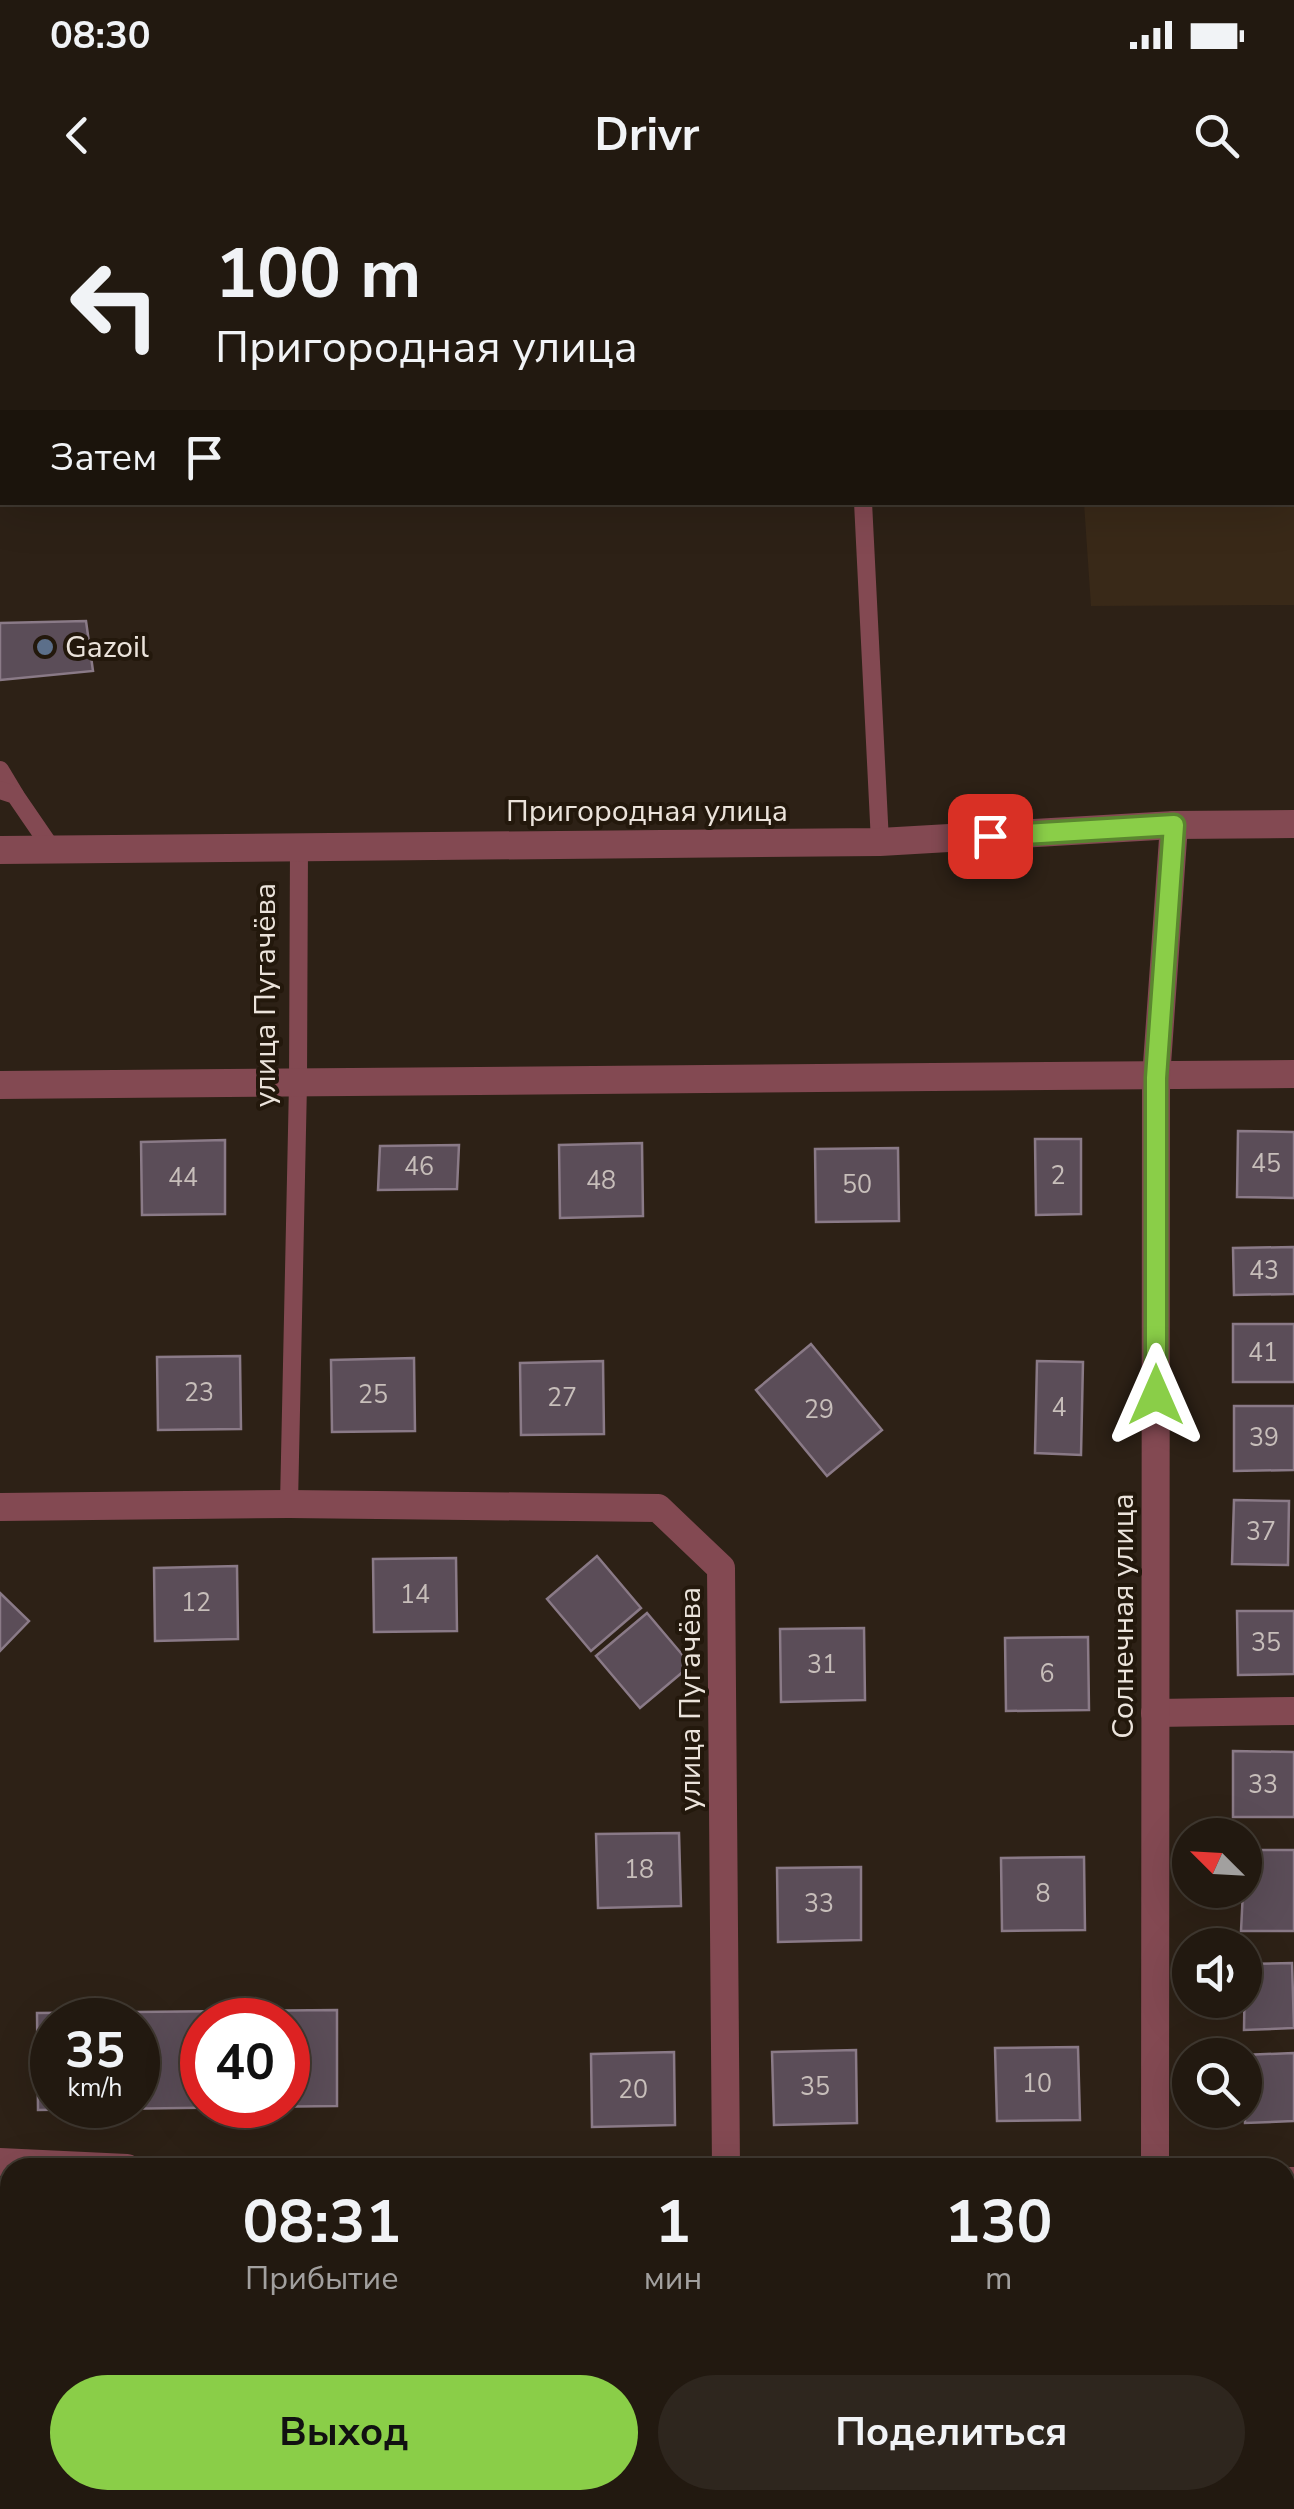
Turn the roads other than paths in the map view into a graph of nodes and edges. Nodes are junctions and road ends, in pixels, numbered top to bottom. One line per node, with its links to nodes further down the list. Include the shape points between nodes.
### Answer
1 (863, 505): 6 (lane)
2 (0, 770): 3 (lane)
3 (8, 792): 8 (lane)
4 (1294, 824): 5 (street, Пригородная улица)
5 (1174, 825): 6 (street, Пригородная улица); 11 (street, Солнечная улица)
6 (880, 842): 7 (street, Пригородная улица)
7 (299, 846): 8 (street, Пригородная улица); 12 (lane, улица Пугачёва)
8 (52, 849): 9 (street, Пригородная улица)
9 (0, 850)
10 (1294, 1074): 11 (street)
11 (1156, 1078): 12 (street); 17 (street, Солнечная улица)
12 (298, 1084): 13 (street); 14 (lane, улица Пугачёва)
13 (0, 1085)
14 (288, 1504): 15 (street, улица Пугачёва); 18 (street, улица Пугачёва, via 658,1508 722,1568)
15 (0, 1506)
16 (1294, 1711): 17 (street)
17 (1156, 1712): 19 (street, Солнечная улица)
18 (726, 2158)
19 (1155, 2158)

